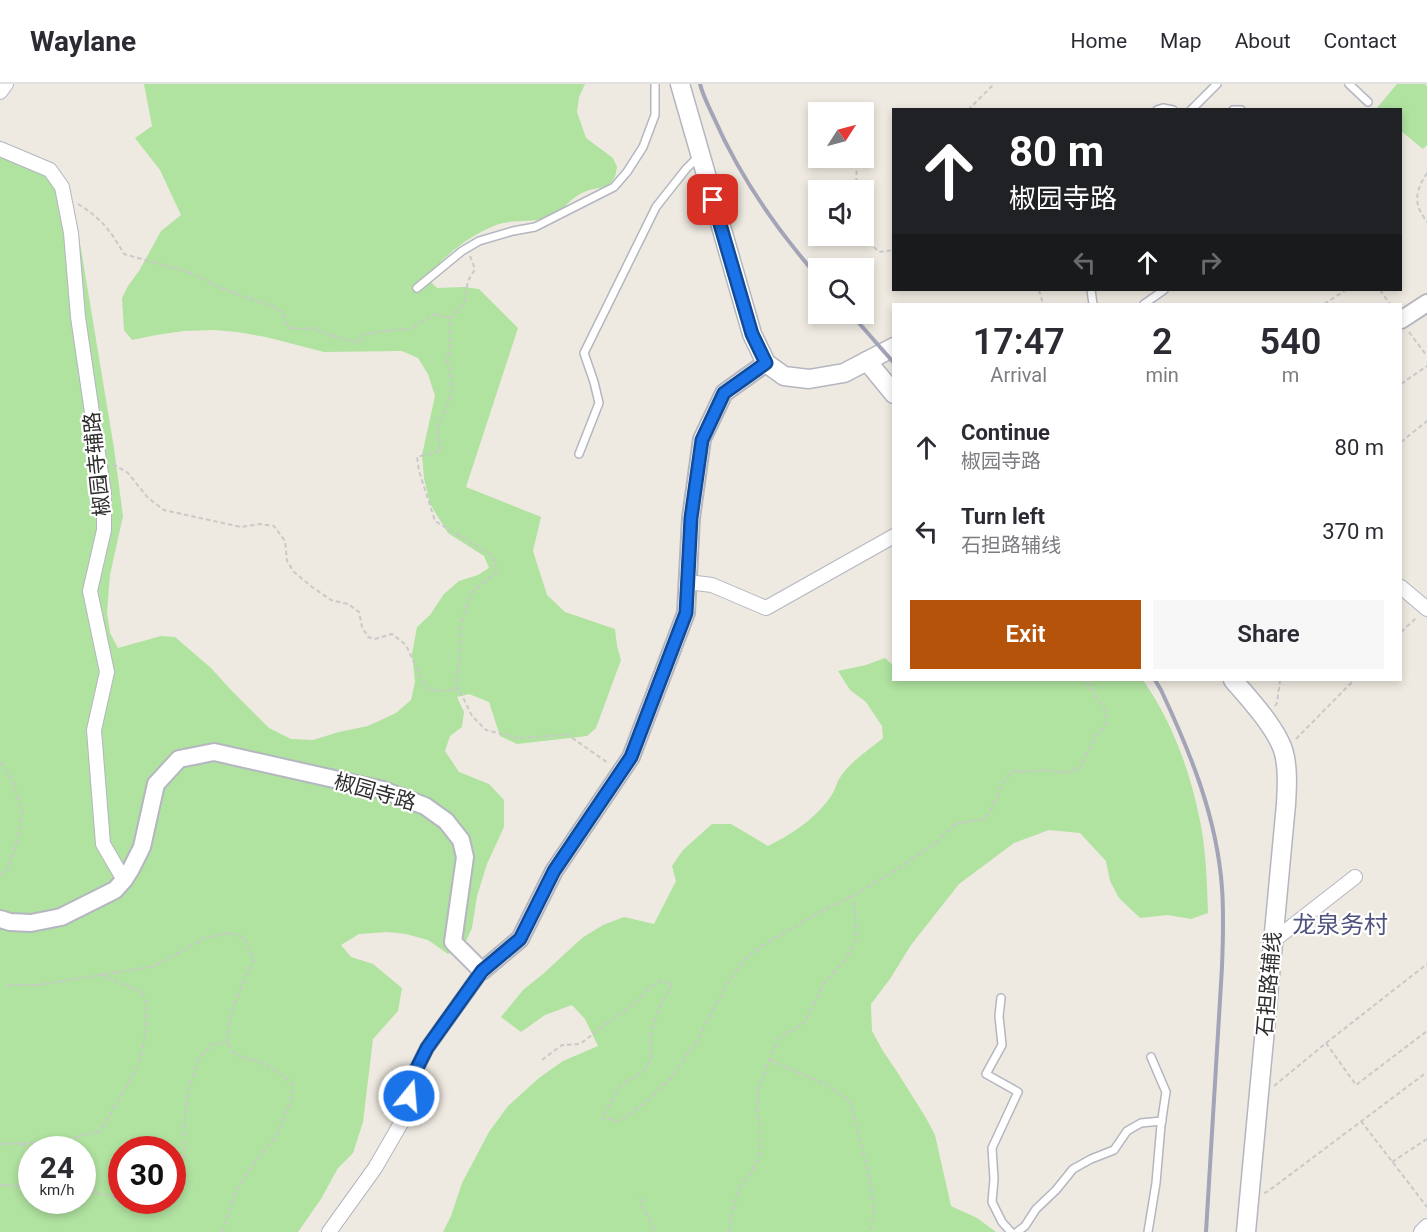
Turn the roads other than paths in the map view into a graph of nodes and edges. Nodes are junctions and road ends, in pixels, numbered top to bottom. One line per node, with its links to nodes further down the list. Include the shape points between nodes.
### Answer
1 (6, 84): 6 (street)
2 (655, 84): 11 (lane, via 655,115 643,147 614,187 535,227 479,242)
3 (680, 84): 10 (main road)
4 (1217, 84): 8 (lane)
5 (1349, 84): 7 (lane)
6 (0, 92)
7 (1368, 102)
8 (1193, 108)
9 (0, 149): 27 (street, 椒园寺辅路, via 50,170 62,187 71,233 78,317 104,494 104,530 90,591 107,672 94,730 103,844)
10 (700, 156): 18 (main road, via 752,334); 20 (lane, via 656,207 584,353 599,403)
11 (417, 288)
12 (1163, 291): 13 (lane)
13 (1145, 303)
14 (1427, 303): 15 (street)
15 (1404, 325)
16 (892, 348): 17 (main road)
17 (867, 361): 18 (main road, via 844,373 809,379 784,376); 19 (main road)
18 (766, 363): 22 (street, via 724,393 702,440 691,518)
19 (892, 392)
20 (579, 454)
21 (892, 537): 22 (street, via 766,608 712,585)
22 (688, 582): 30 (street, via 686,613 631,757 554,871 520,939)
23 (1402, 588): 24 (street)
24 (1427, 609)
25 (1234, 681): 29 (main road, 石担路辅线, via 1273,730 1284,752 1286,804)
26 (1355, 877): 29 (street)
27 (124, 880): 28 (street, 椒园寺路, via 115,890 61,917 31,923); 30 (street, 椒园寺路, via 142,846 156,784 179,759 214,752 383,790 425,806 446,820 461,840 465,857 453,942)
28 (0, 919)
29 (1273, 941): 39 (main road, 石担路辅线)
30 (482, 971): 35 (street, via 427,1048 414,1074 404,1118 375,1168)
31 (1001, 998): 36 (lane, via 1002,1045 986,1074 1018,1092 992,1148 992,1202)
32 (1151, 1057): 33 (lane, via 1166,1092)
33 (1162, 1121): 37 (lane, via 1141,1123 1127,1131 1114,1150 1073,1169); 38 (lane)
34 (1427, 1226): 40 (street)
35 (329, 1232)
36 (1011, 1232)
37 (1017, 1232)
38 (1148, 1232)
39 (1246, 1232)
40 (1421, 1232)

